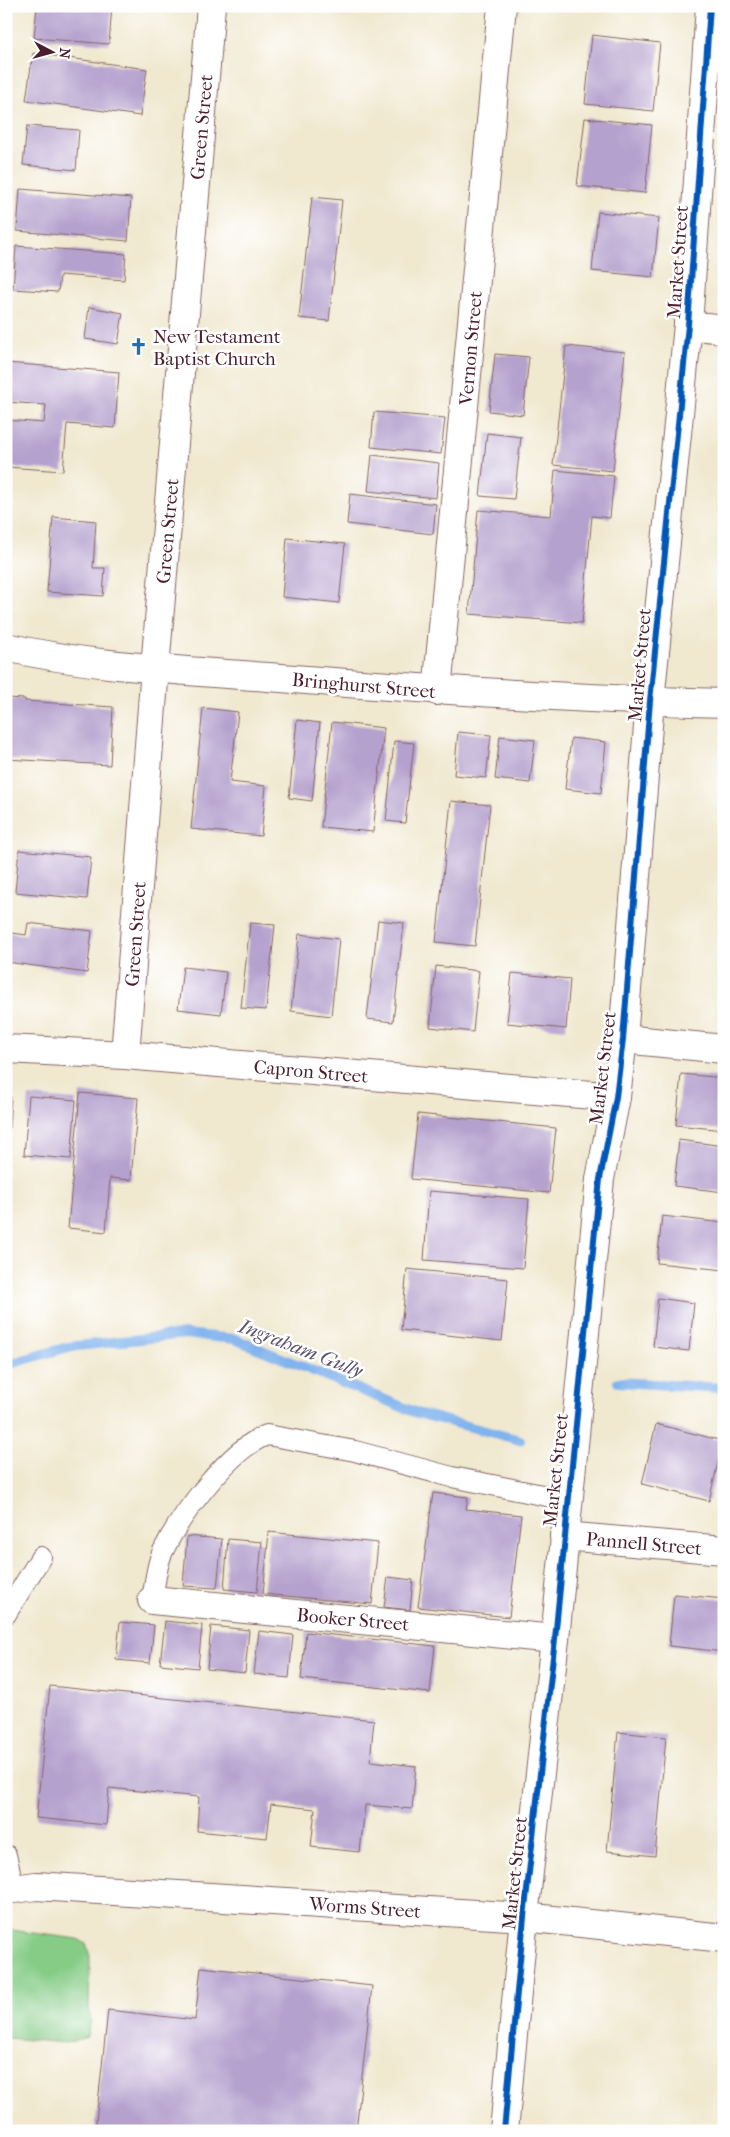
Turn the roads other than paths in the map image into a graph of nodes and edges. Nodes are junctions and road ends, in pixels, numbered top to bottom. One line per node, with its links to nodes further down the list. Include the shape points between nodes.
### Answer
1 (211, 6): 7 (street, Green Street)
2 (502, 6): 8 (street, Vernon Street)
3 (710, 6): 4 (street, Market Street)
4 (688, 326): 5 (street); 9 (street, Market Street)
5 (724, 328)
6 (6, 647): 7 (street, Bringhurst Street, via 39,655)
7 (156, 668): 8 (street, Bringhurst Street); 14 (street, Green Street)
8 (437, 691): 9 (street, Bringhurst Street)
9 (650, 701): 10 (street, Bringhurst Street); 11 (street, Market Street)
10 (724, 702)
11 (623, 1039): 13 (street); 15 (street, Market Street)
12 (6, 1048): 14 (street, Capron Street)
13 (724, 1049)
14 (126, 1055): 15 (street, Capron Street)
15 (616, 1097): 16 (street, Market Street, via 600,1180)
16 (568, 1500): 17 (street, Market Street); 20 (lane, via 452,1478 354,1452 267,1435 235,1455 188,1510 162,1553)
17 (564, 1536): 18 (street, Pannell Street); 22 (street, Market Street)
18 (724, 1550)
19 (41, 1557): 21 (lane)
20 (152, 1600): 22 (street, Booker Street)
21 (6, 1614)
22 (555, 1639): 25 (street, Market Street)
23 (6, 1855): 24 (lane)
24 (10, 1889): 25 (street, Worms Street, via 36,1886)
25 (524, 1917): 26 (street, Worms Street); 27 (street, Market Street)
26 (724, 1938)
27 (504, 2131)

